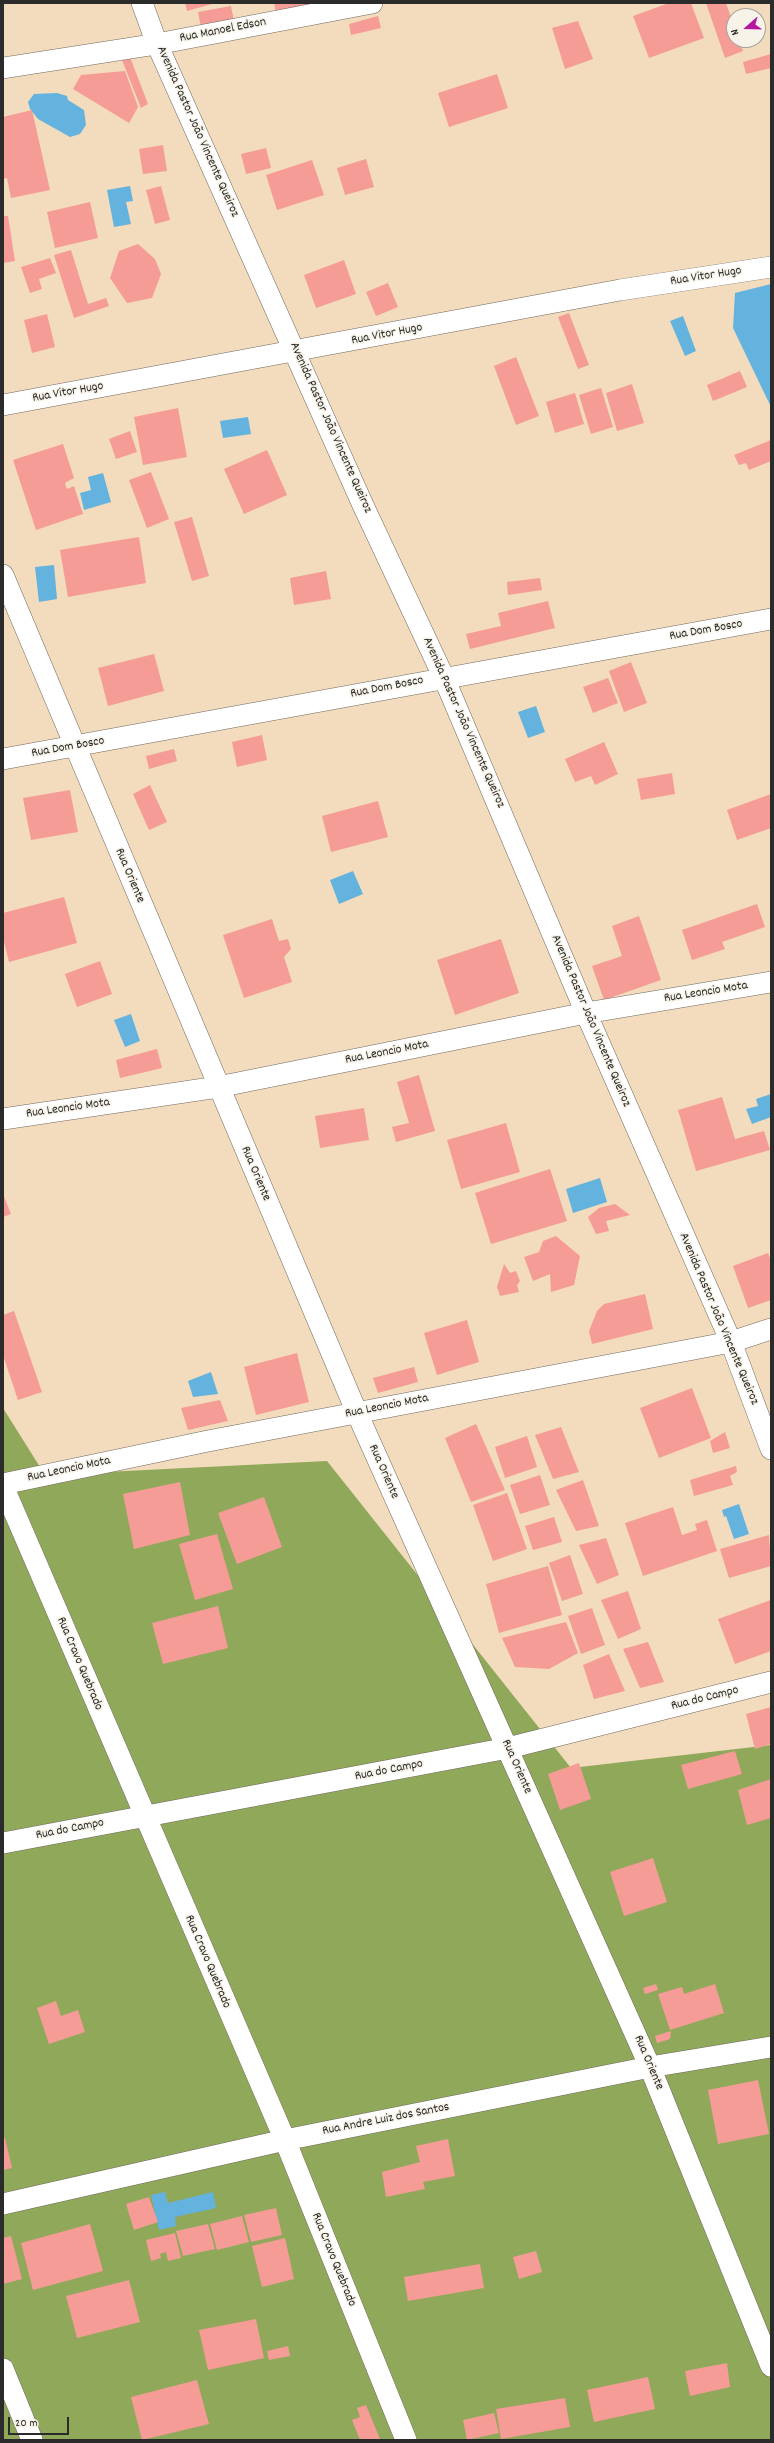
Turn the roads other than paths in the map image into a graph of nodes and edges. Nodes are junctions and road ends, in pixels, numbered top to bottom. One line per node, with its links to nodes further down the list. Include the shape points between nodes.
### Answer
1 (142, 3): 3 (street, Avenida Pastor João Vincente Queiroz)
2 (372, 3): 3 (street, Rua Manoel Edson)
3 (157, 44): 4 (street, Rua Manoel Edson); 6 (street, Avenida Pastor João Vincente Queiroz)
4 (3, 68)
5 (771, 267): 6 (street, Rua Vitor Hugo, via 620,290)
6 (296, 352): 7 (street, Rua Vitor Hugo); 10 (street, Avenida Pastor João Vincente Queiroz, via 362,503)
7 (3, 405)
8 (3, 575): 11 (street, Rua Oriente)
9 (771, 619): 10 (street, Rua Dom Bosco)
10 (444, 678): 11 (street, Rua Dom Bosco); 14 (street, Avenida Pastor João Vincente Queiroz)
11 (74, 747): 12 (street, Rua Dom Bosco); 15 (street, Rua Oriente)
12 (3, 759)
13 (771, 982): 14 (street, Rua Leoncio Mota)
14 (586, 1013): 15 (street, Rua Leoncio Mota); 18 (street, Avenida Pastor João Vincente Queiroz)
15 (218, 1087): 16 (street, Rua Leoncio Mota); 19 (street, Rua Oriente)
16 (3, 1119)
17 (771, 1329): 18 (street, Rua Leoncio Mota)
18 (731, 1342): 19 (street, Rua Leoncio Mota); 20 (street, Avenida Pastor João Vincente Queiroz)
19 (357, 1413): 21 (street, Rua Leoncio Mota, via 208,1441); 23 (street, Rua Oriente)
20 (771, 1449)
21 (3, 1485): 24 (street, Rua Cravo Quebrado)
22 (771, 1682): 23 (street, Rua do Campo)
23 (508, 1748): 24 (street, Rua do Campo); 27 (street, Rua Oriente)
24 (144, 1817): 25 (street, Rua do Campo); 28 (street, Rua Cravo Quebrado)
25 (3, 1843)
26 (771, 2047): 27 (street, Rua Andre Luiz dos Santos)
27 (650, 2067): 28 (street, Rua Andre Luiz dos Santos); 30 (street, Rua Oriente)
28 (285, 2140): 29 (street, Rua Andre Luiz dos Santos); 33 (street, Rua Cravo Quebrado)
29 (3, 2204)
30 (771, 2366)
31 (3, 2369): 32 (street)
32 (32, 2440)
33 (406, 2440)

